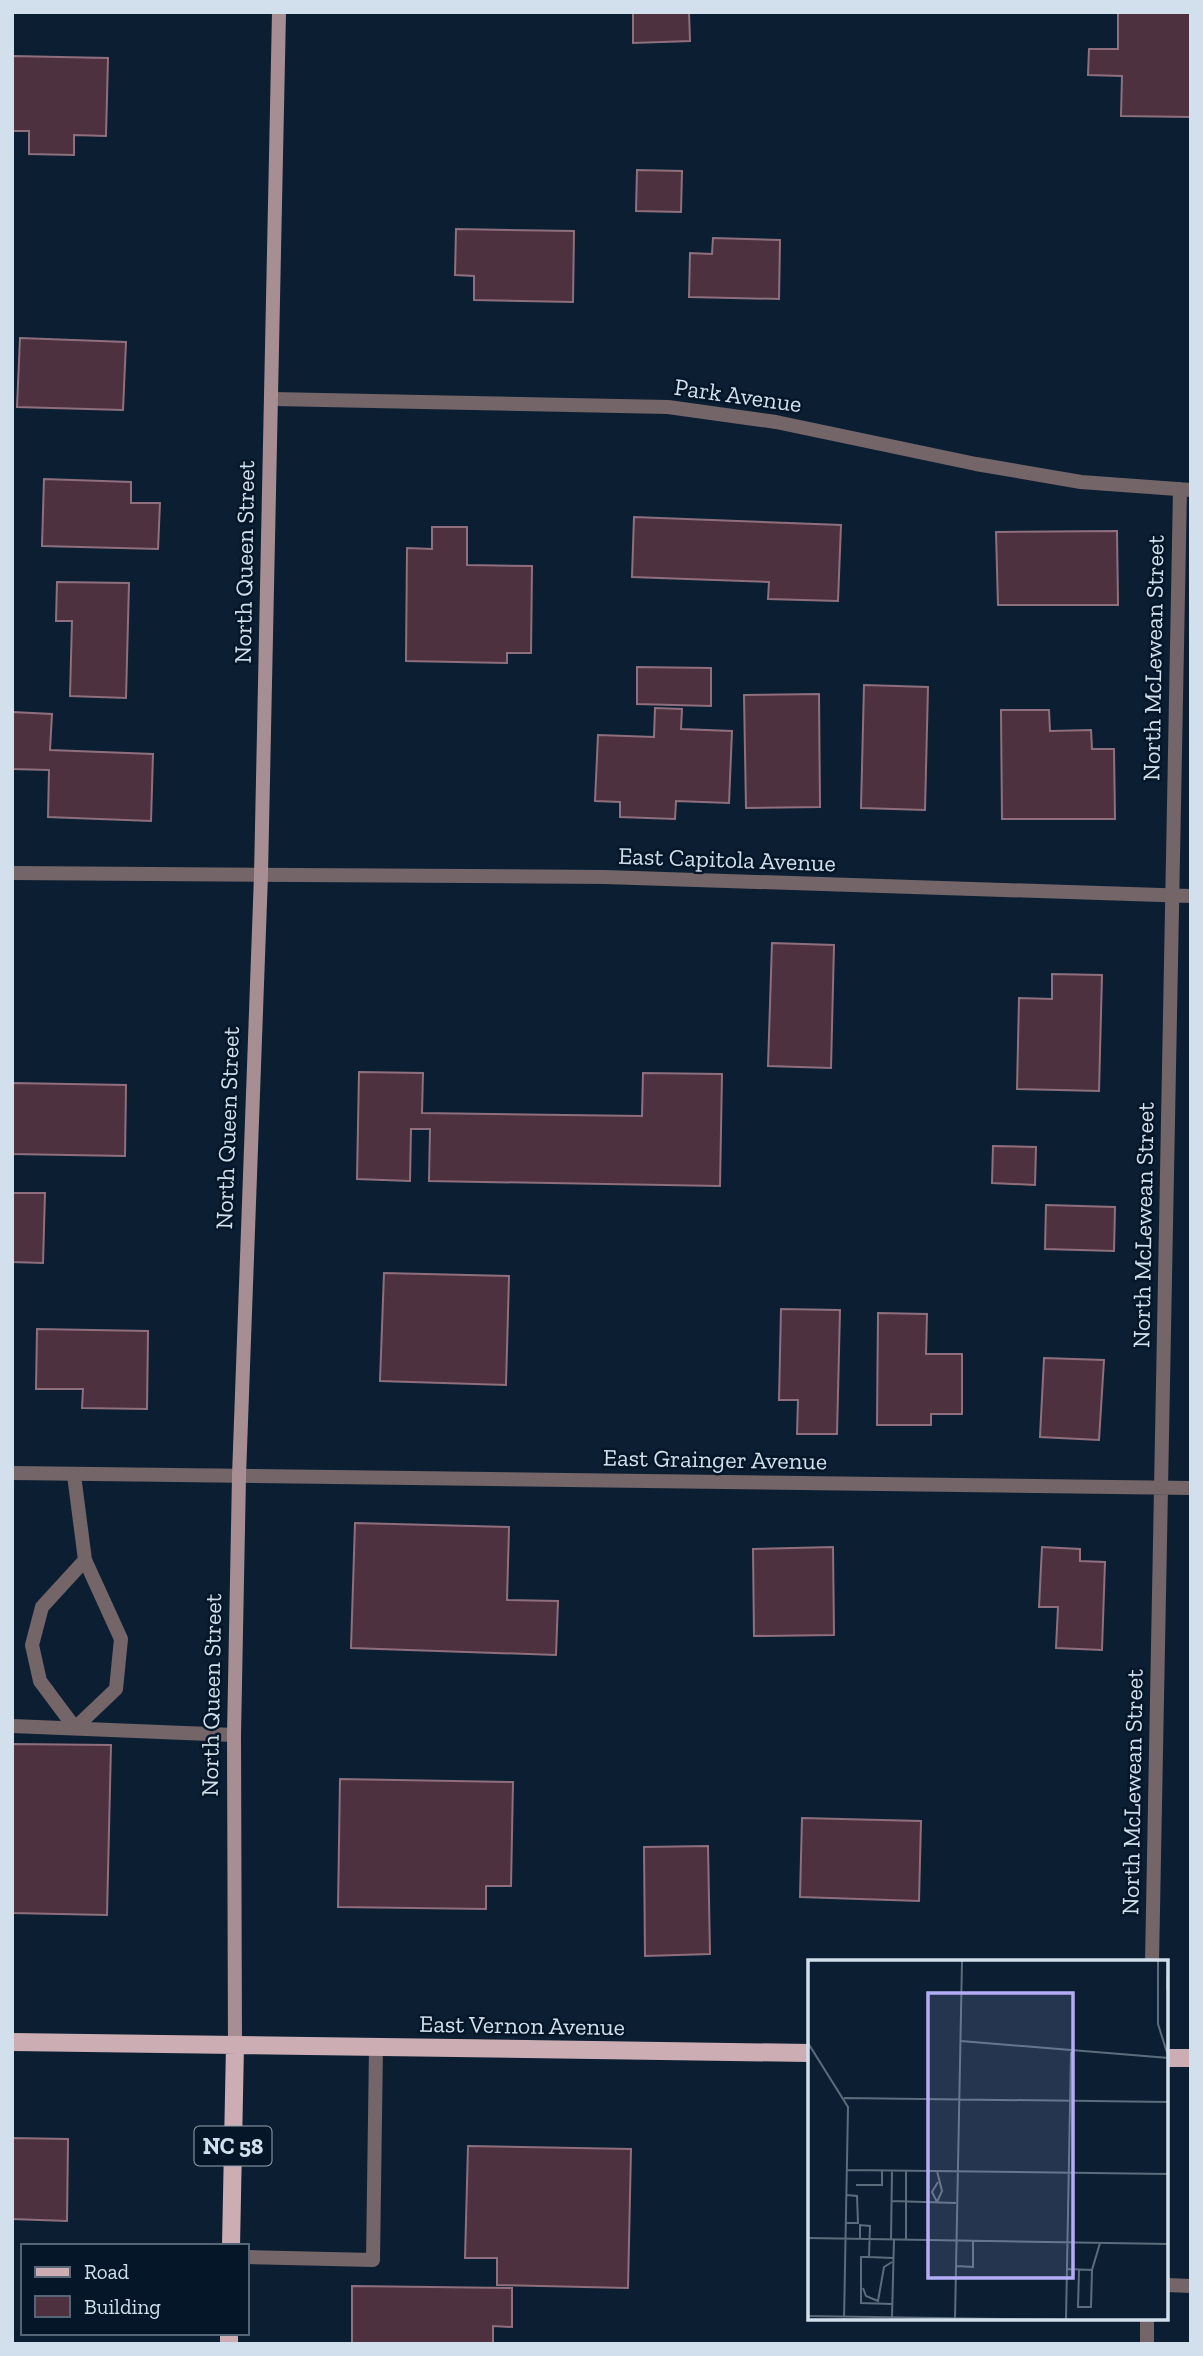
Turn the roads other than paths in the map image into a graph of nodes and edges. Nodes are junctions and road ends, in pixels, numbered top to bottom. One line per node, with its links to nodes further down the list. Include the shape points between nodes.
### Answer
1 (279, 12): 2 (main road, North Queen Street / NC 58)
2 (273, 399): 3 (street, Park Avenue, via 681,408 776,422 1081,482); 5 (main road, North Queen Street / NC 58)
3 (1185, 489): 6 (street, North McLewean Street)
4 (12, 873): 5 (street, East Capitola Avenue)
5 (261, 875): 6 (street, East Capitola Avenue, via 605,877); 10 (main road, North Queen Street / NC 58)
6 (1170, 896): 7 (street, East Capitola Avenue); 11 (street, North McLewean Street)
7 (1191, 896)
8 (12, 1473): 9 (street, East Grainger Avenue)
9 (74, 1475): 10 (street, East Grainger Avenue); 13 (street)
10 (239, 1476): 11 (street, East Grainger Avenue); 16 (main road, North Queen Street / NC 58)
11 (1159, 1487): 12 (street, East Grainger Avenue); 17 (street, North McLewean Street)
12 (1191, 1488)
13 (85, 1560): 15 (street, via 121,1639 116,1689); 15 (street, via 42,1607 32,1645 40,1681)
14 (12, 1726): 15 (street)
15 (75, 1728): 16 (street)
16 (234, 1735): 19 (main road, North Queen Street / NC 58)
17 (1152, 1960)
18 (12, 2042): 19 (main road, East Vernon Avenue)
19 (235, 2045): 20 (main road, East Vernon Avenue); 24 (main road, North Queen Street / NC 58)
20 (376, 2047): 21 (main road, East Vernon Avenue); 25 (street, via 373,2260)
21 (808, 2053)
22 (1168, 2057): 23 (main road)
23 (1191, 2058)
24 (231, 2244)
25 (248, 2257)
26 (1168, 2285): 27 (street)
27 (1191, 2286)
28 (1147, 2321): 29 (street)
29 (1147, 2344)

